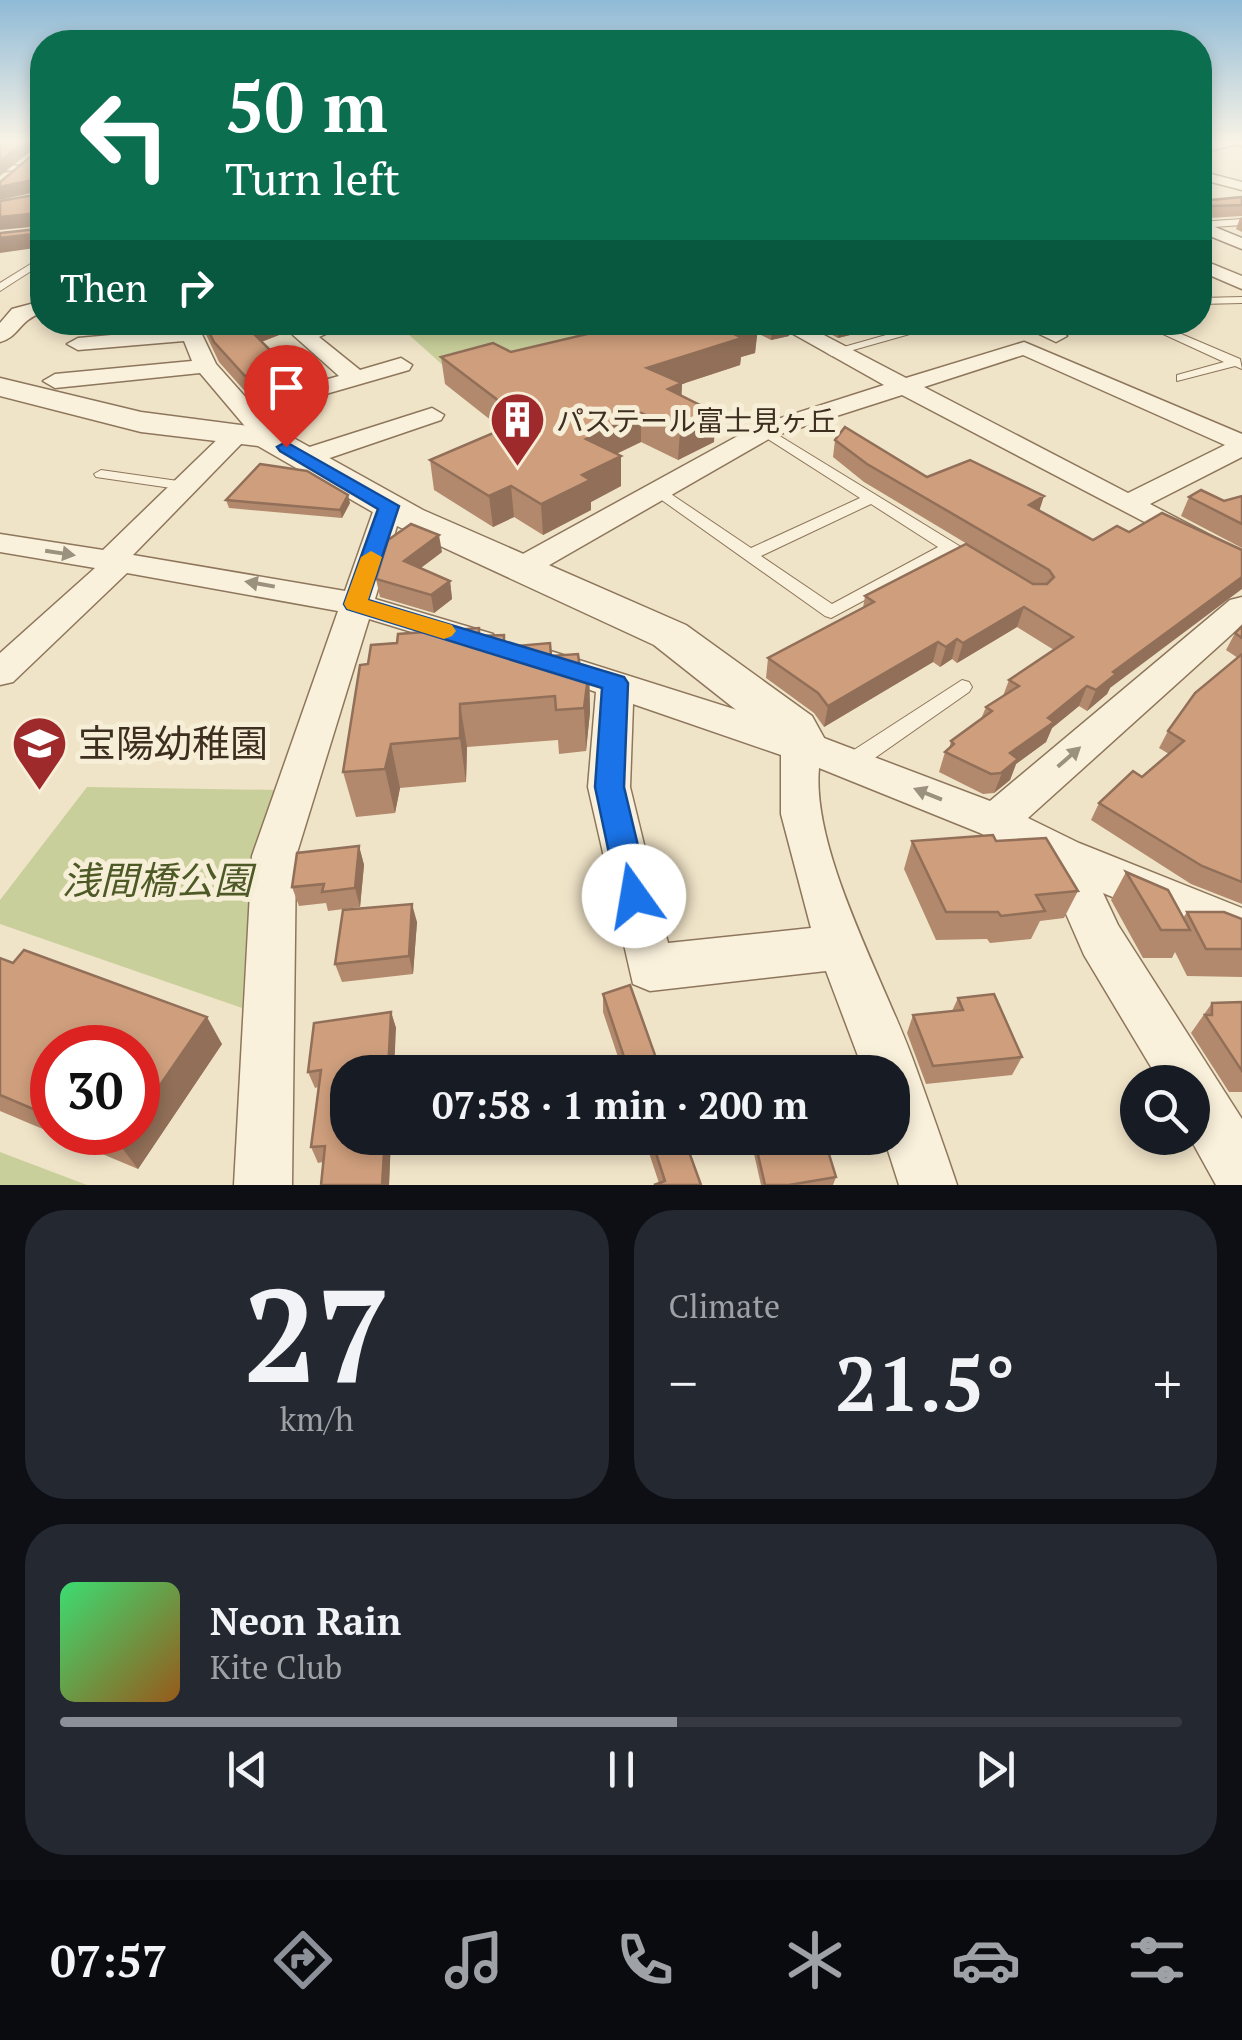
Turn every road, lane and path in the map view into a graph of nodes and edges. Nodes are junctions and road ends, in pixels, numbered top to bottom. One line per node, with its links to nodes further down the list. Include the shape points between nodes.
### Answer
1 (1242, 199): 2 (street)
2 (1224, 202)
3 (1242, 222): 4 (lane)
4 (1212, 224)
5 (1212, 230): 6 (street)
6 (1242, 244)
7 (30, 268): 9 (lane)
8 (1212, 269): 11 (street)
9 (22, 273): 10 (lane); 12 (lane)
10 (30, 273)
11 (1242, 283)
12 (0, 288)
13 (1242, 300): 14 (lane)
14 (1212, 301)
15 (30, 310): 23 (street, via 19,313)
16 (84, 335): 24 (street)
17 (134, 335): 24 (street)
18 (193, 335): 28 (street)
19 (304, 335): 29 (street)
20 (804, 335): 25 (street)
21 (897, 335): 25 (lane)
22 (1172, 335): 26 (lane)
23 (0, 336)
24 (78, 344): 33 (street)
25 (832, 352): 31 (street)
26 (1239, 364): 30 (lane)
27 (401, 365): 29 (street)
28 (206, 366): 33 (street); 34 (street)
29 (356, 378): 34 (street)
30 (1180, 378)
31 (898, 386): 35 (street); 37 (street, via 1024,348); 43 (street)
32 (0, 387): 33 (street)
33 (49, 390): 34 (street, via 141,422)
34 (249, 427): 38 (street); 40 (street)
35 (765, 431): 41 (street); 42 (lane)
36 (455, 437): 38 (street, via 424,407)
37 (1242, 445): 43 (street)
38 (306, 457): 44 (street)
39 (101, 474): 40 (lane)
40 (185, 486): 50 (street)
41 (657, 491): 47 (lane); 51 (street)
42 (870, 499): 46 (lane); 47 (lane)
43 (1128, 504): 48 (street)
44 (389, 506): 51 (street); 52 (street)
45 (0, 543): 50 (street, one-way to 50)
46 (950, 548): 47 (lane, via 832,612); 49 (lane)
47 (750, 555)
48 (1237, 556)
49 (966, 558)
50 (115, 562): 52 (street, one-way to 50); 54 (street)
51 (521, 568): 57 (street, via 693,649 794,729)
52 (356, 604): 55 (street); 68 (street, via 274,856)
53 (1242, 607): 59 (street, one-way to 53)
54 (0, 674)
55 (615, 683): 57 (street); 62 (street, via 610,787 650,968)
56 (962, 687): 58 (lane)
57 (802, 745): 58 (street); 62 (street, via 796,761 810,854)
58 (851, 763): 59 (street, one-way to 58)
59 (995, 820): 60 (street)
60 (1064, 856): 61 (street); 64 (street, via 1100,940)
61 (1242, 930)
62 (842, 947): 63 (street)
63 (884, 1055)
64 (1178, 1065)
65 (1210, 1118): 67 (street)
66 (910, 1130): 69 (street)
67 (1242, 1174)
68 (263, 1185)
69 (928, 1185)

